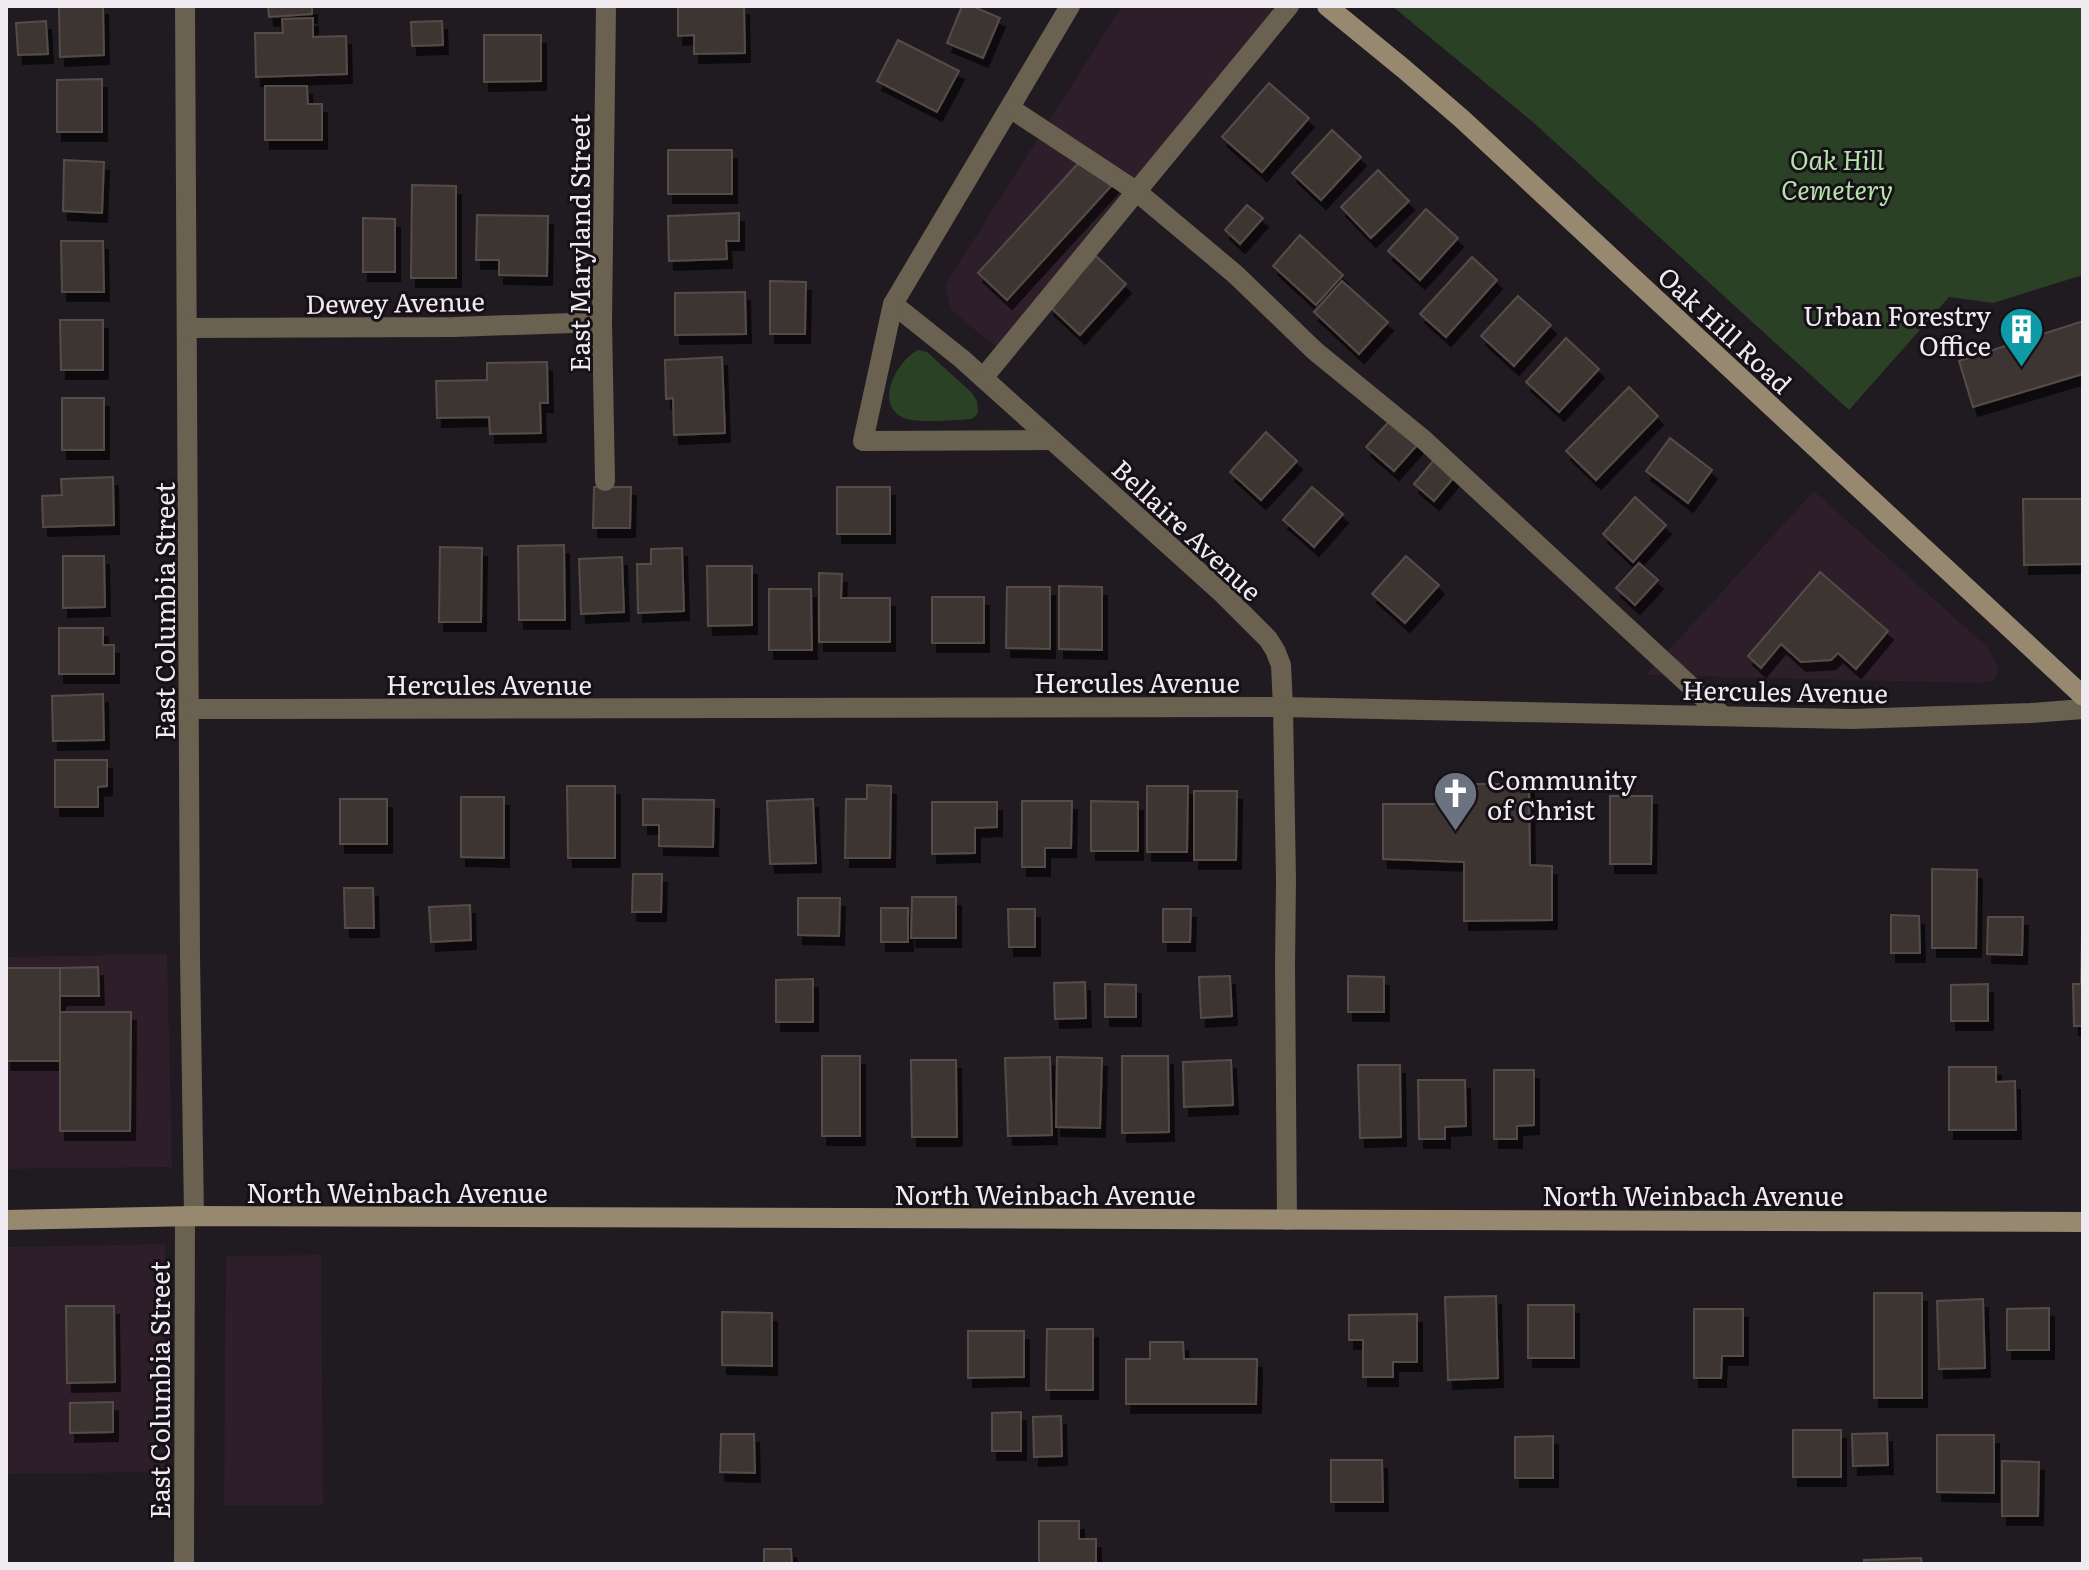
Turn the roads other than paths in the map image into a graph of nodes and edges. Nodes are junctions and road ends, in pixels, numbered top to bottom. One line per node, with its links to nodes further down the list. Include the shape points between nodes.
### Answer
1 (185, 6): 10 (street, East Columbia Street)
2 (606, 6): 9 (street, East Maryland Street)
3 (1070, 6): 6 (street)
4 (1289, 6): 7 (street)
5 (1327, 6): 14 (main road, Oak Hill Road, via 1462,119)
6 (1010, 108): 7 (street); 8 (street)
7 (1136, 191): 11 (street); 18 (street, via 1424,440)
8 (893, 304): 11 (street, Bellaire Avenue); 12 (street, via 863,441)
9 (602, 322): 10 (street, Dewey Avenue); 13 (street, East Maryland Street)
10 (188, 328): 16 (street, East Columbia Street)
11 (983, 378): 12 (street, Bellaire Avenue)
12 (1052, 440): 15 (street, Bellaire Avenue, via 1268,639 1281,665)
13 (605, 481)
14 (2083, 696)
15 (1283, 707): 16 (street, Hercules Avenue); 18 (street, Hercules Avenue); 21 (street, Bellaire Avenue)
16 (190, 709): 19 (street, East Columbia Street)
17 (2083, 709): 18 (street, Hercules Avenue, via 1852,719)
18 (1723, 716)
19 (189, 1216): 20 (main road, North Weinbach Avenue); 21 (main road, North Weinbach Avenue); 23 (street, East Columbia Street)
20 (6, 1220)
21 (1287, 1220): 22 (main road, North Weinbach Avenue)
22 (2083, 1222)
23 (184, 1564)

